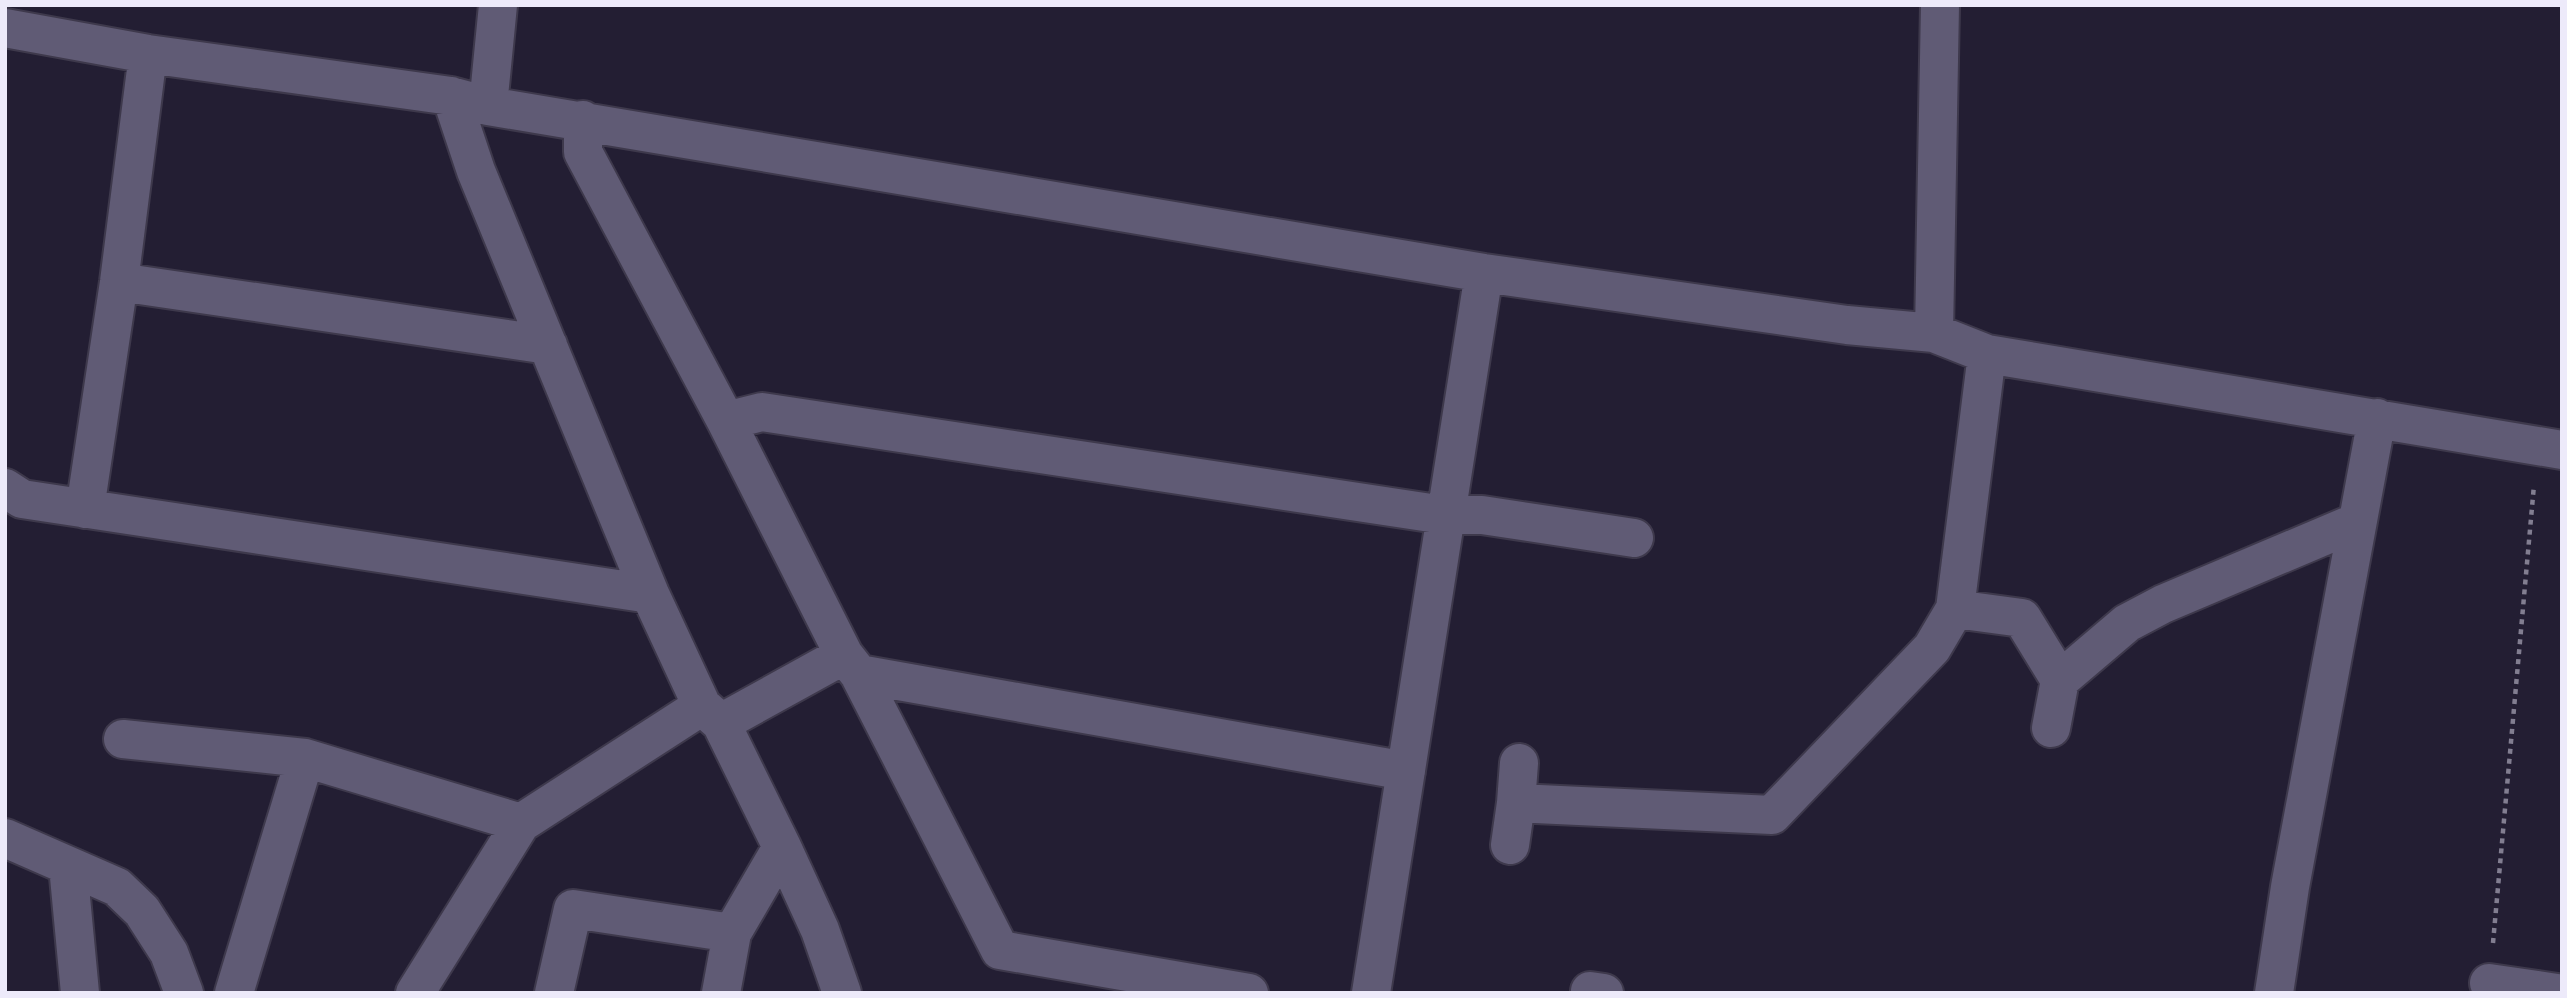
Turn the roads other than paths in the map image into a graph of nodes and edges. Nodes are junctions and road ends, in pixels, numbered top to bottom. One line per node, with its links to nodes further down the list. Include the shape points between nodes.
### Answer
1 (498, 5): 6 (street)
2 (1940, 5): 10 (street)
3 (5, 28): 4 (street)
4 (148, 54): 5 (street); 9 (street)
5 (451, 96): 6 (street); 11 (street, via 476,171)
6 (488, 106): 7 (street)
7 (583, 120): 8 (street); 14 (street, via 583,152)
8 (1484, 273): 10 (street, via 1847,325); 18 (street)
9 (119, 282): 11 (street); 17 (street)
10 (1934, 333): 12 (street)
11 (548, 345): 21 (street)
12 (1987, 354): 13 (street); 22 (street)
13 (2377, 418): 15 (street); 19 (street)
14 (726, 421): 18 (street, via 762,412); 23 (street)
15 (2550, 448)
16 (5, 488): 17 (street, via 22,499)
17 (85, 509): 21 (street)
18 (1444, 515): 20 (street, via 1482,515); 30 (street)
19 (2357, 522): 24 (street, via 2127,623); 48 (street)
20 (1634, 538)
21 (650, 594): 25 (street)
22 (1955, 609): 24 (street, via 2022,618); 31 (street, via 1932,648 1772,815)
23 (852, 664): 25 (street); 30 (street); 46 (street, via 1000,950)
24 (2060, 680): 26 (street)
25 (711, 715): 32 (street); 35 (street)
26 (2051, 728)
27 (123, 739): 28 (street)
28 (304, 758): 32 (street); 41 (street)
29 (1519, 763): 31 (street)
30 (1406, 771): 47 (street)
31 (1516, 803): 34 (street)
32 (521, 823): 42 (street)
33 (5, 838): 36 (street)
34 (1510, 845)
35 (782, 846): 37 (street); 45 (street)
36 (68, 866): 39 (street); 40 (street, via 117,887 142,911 169,953)
37 (732, 933): 43 (street, via 573,909); 44 (street)
38 (2489, 983): 49 (street)
39 (80, 993)
40 (184, 993)
41 (234, 993)
42 (415, 993)
43 (554, 993)
44 (721, 993)
45 (842, 993)
46 (1249, 993)
47 (1371, 993)
48 (2274, 993)
49 (2557, 993)

